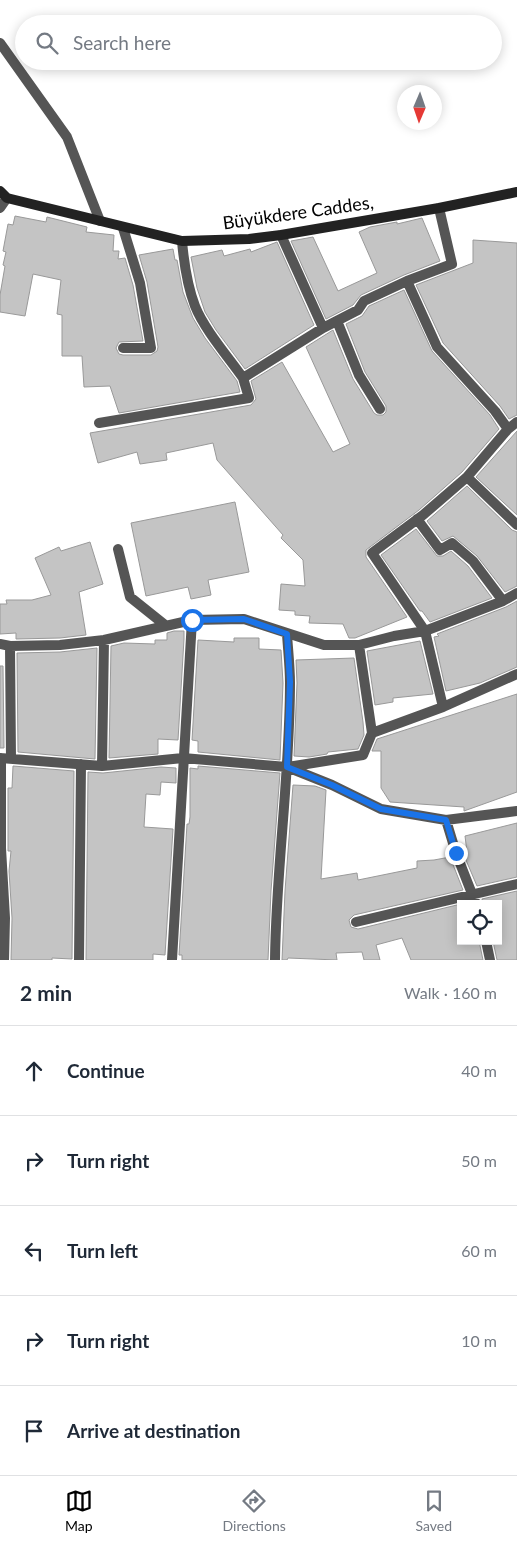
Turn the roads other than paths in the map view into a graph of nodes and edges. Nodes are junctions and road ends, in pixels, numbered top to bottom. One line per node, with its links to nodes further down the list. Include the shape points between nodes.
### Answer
1 (0, 43): 2 (street)
2 (15, 64)
3 (19, 70): 8 (street, via 66,137)
4 (517, 192): 7 (street, Büyükdere Caddes,)
5 (3, 194): 6 (street); 8 (street, Büyükdere Caddes,)
6 (0, 208)
7 (439, 208): 10 (street, Büyükdere Caddes,); 12 (street, via 452,264)
8 (100, 221): 9 (street, Büyükdere Caddes,)
9 (123, 228): 11 (street, Büyükdere Caddes,); 15 (street, via 140,283 152,348)
10 (281, 235): 11 (street, Büyükdere Caddes,); 14 (street)
11 (182, 241): 16 (street, via 186,278 196,308)
12 (407, 281): 13 (street, via 364,302 358,310); 20 (street, via 437,347)
13 (337, 321): 14 (street); 17 (street, via 360,375)
14 (323, 328): 16 (street)
15 (123, 348)
16 (243, 378): 19 (street, via 250,398)
17 (380, 410)
18 (517, 422): 20 (street)
19 (99, 423)
20 (508, 429): 21 (street)
21 (467, 477): 22 (street); 23 (street)
22 (417, 519): 26 (street, via 440,550 452,543 473,561); 29 (street, via 372,553)
23 (517, 525)
24 (118, 549): 28 (street, via 130,597)
25 (517, 593): 26 (street)
26 (502, 601): 29 (street)
27 (192, 620): 28 (street); 30 (street, via 244,619); 38 (street)
28 (165, 625): 31 (street)
29 (425, 631): 33 (street); 35 (street)
30 (287, 634): 33 (street, via 324,645); 41 (street, via 290,682)
31 (104, 640): 32 (street, via 60,645); 40 (street)
32 (5, 645): 37 (street)
33 (359, 645): 36 (street)
34 (517, 674): 35 (street)
35 (443, 707): 36 (street)
36 (372, 733): 41 (street, via 363,755)
37 (4, 758): 39 (street); 48 (street, via 0,848)
38 (184, 758): 40 (street); 41 (street); 50 (street)
39 (81, 764): 40 (street); 49 (street)
40 (102, 766)
41 (287, 767): 43 (street, via 381,809); 51 (street)
42 (517, 811): 43 (street)
43 (446, 820): 45 (street)
44 (517, 884): 45 (street)
45 (475, 899): 46 (street)
46 (356, 922)
47 (487, 945): 52 (street)
48 (4, 960)
49 (79, 960)
50 (172, 960)
51 (275, 960)
52 (490, 960)

